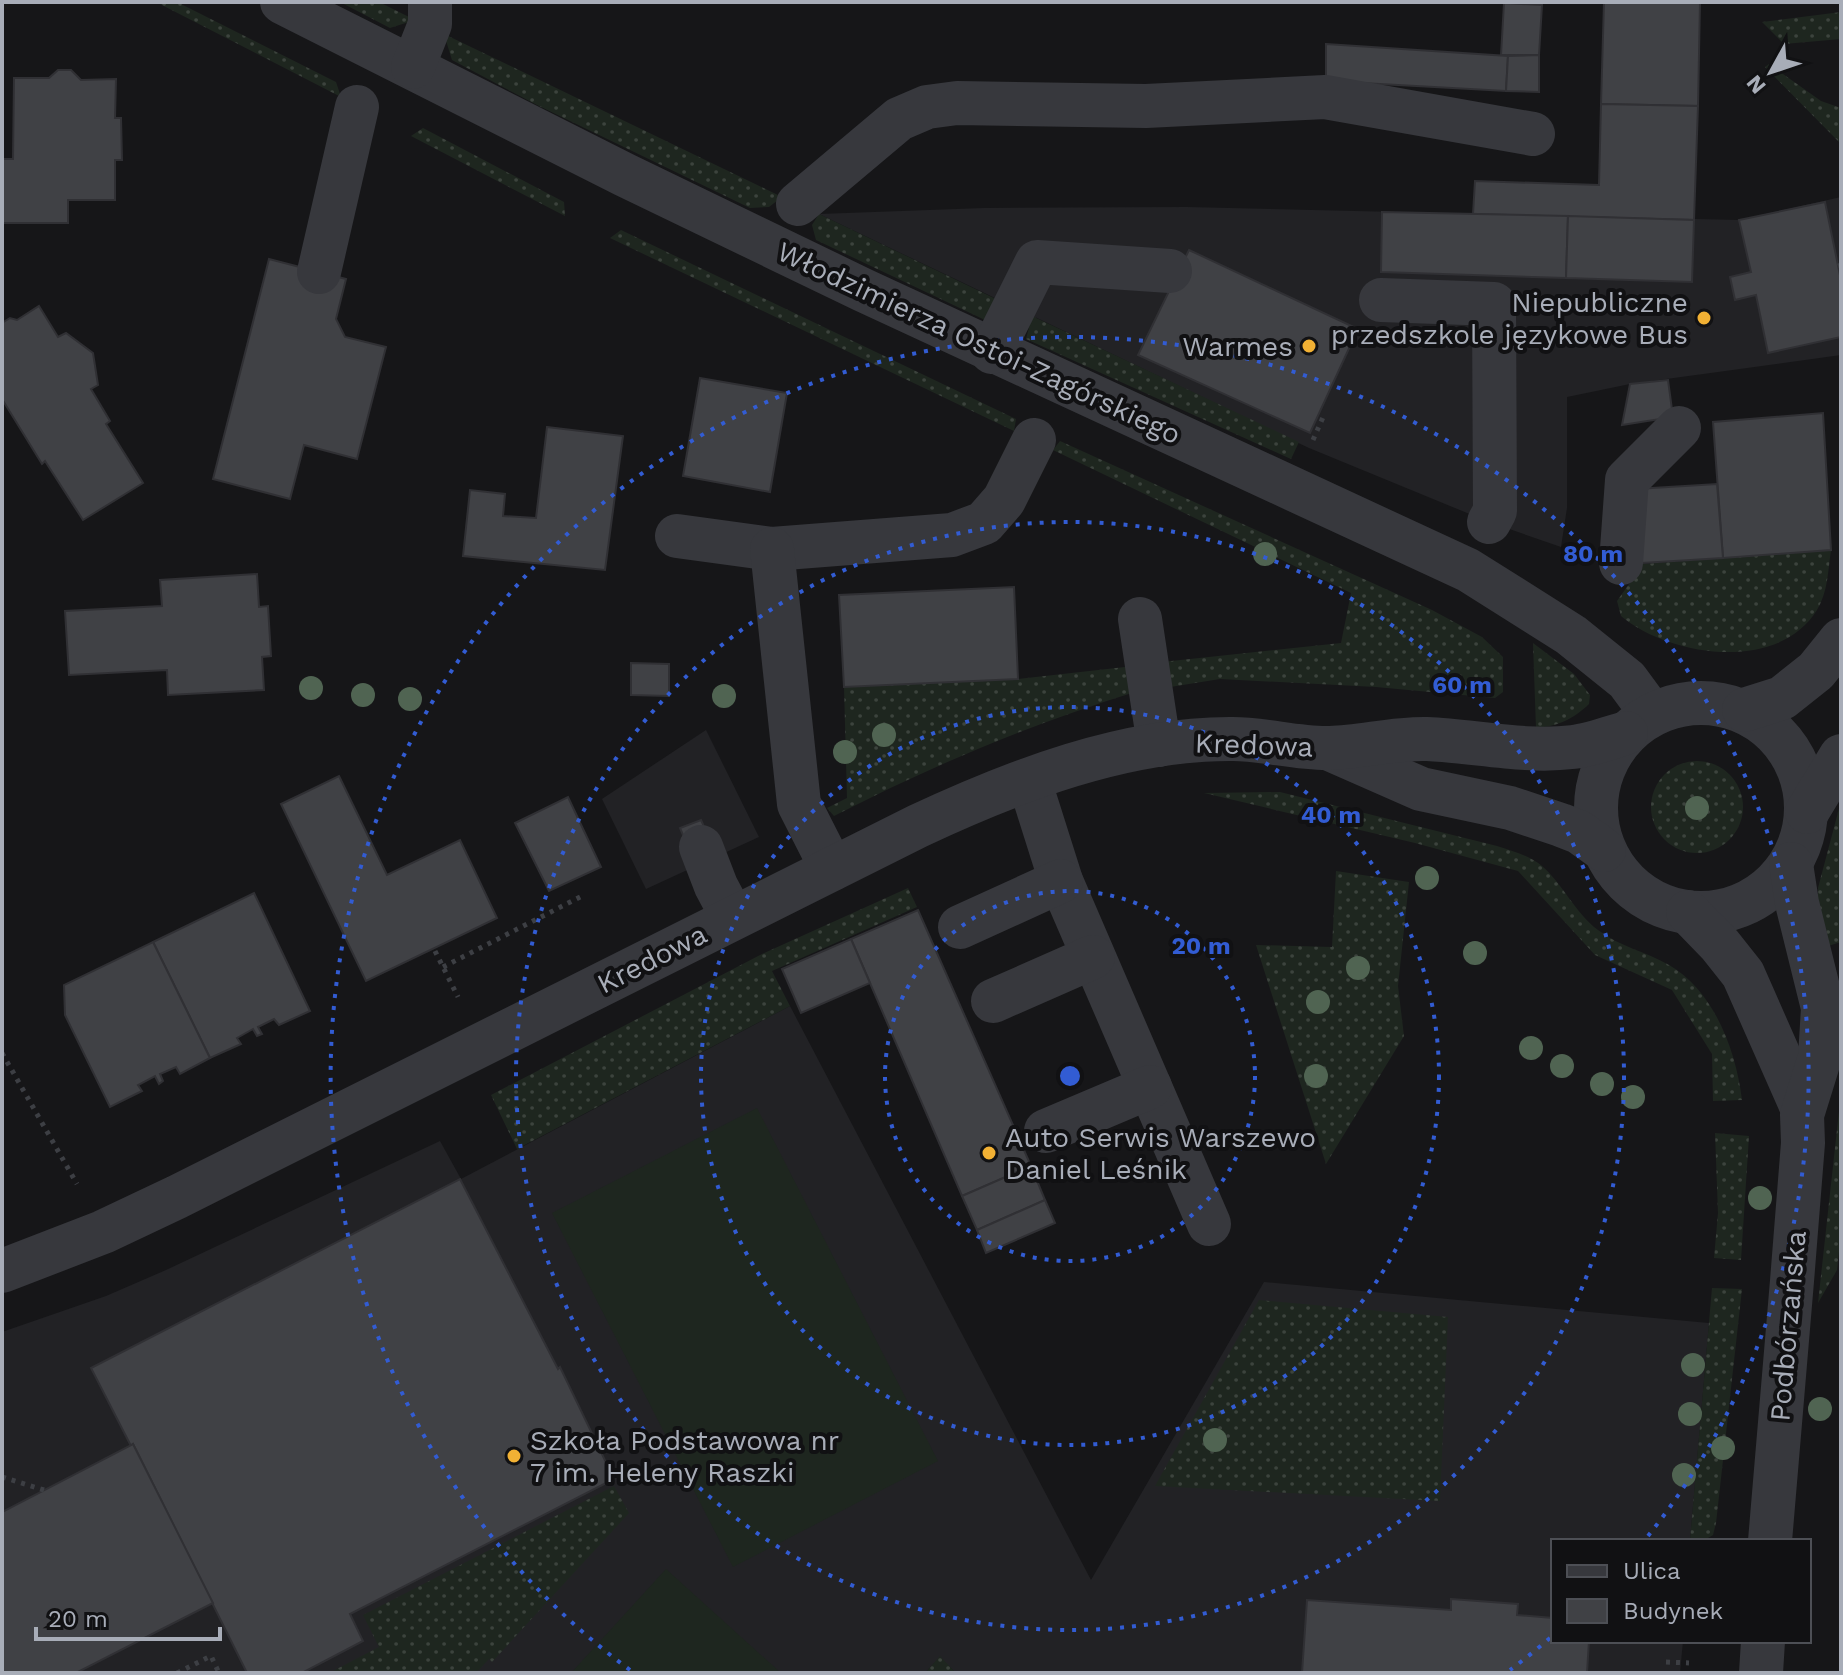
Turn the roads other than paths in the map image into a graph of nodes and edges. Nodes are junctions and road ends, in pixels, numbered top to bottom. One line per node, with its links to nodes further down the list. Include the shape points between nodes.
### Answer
1 (282, 2): 3 (street, Włodzimierza Ostoi-Zagórskiego)
2 (430, 2): 3 (street, via 430,24)
3 (413, 67): 10 (street, Włodzimierza Ostoi-Zagórskiego)
4 (357, 107): 8 (street)
5 (1533, 134): 6 (street, via 1325,97 1146,106 957,103 927,107 899,119)
6 (798, 204)
7 (1170, 271): 10 (street, via 1037,262)
8 (319, 272)
9 (1381, 300): 13 (street, via 1494,304 1495,511)
10 (992, 352): 20 (street, Włodzimierza Ostoi-Zagórskiego, via 1468,570 1571,635 1627,680)
11 (1679, 428): 16 (street, via 1627,480)
12 (1034, 440): 15 (street, via 1004,500 984,523 952,535)
13 (1489, 522)
14 (677, 536): 15 (street)
15 (772, 549): 29 (street, via 799,804)
16 (1621, 563)
17 (1140, 619): 21 (street)
18 (1841, 640): 19 (street, via 1816,671 1782,698)
19 (1744, 710): 20 (street, via 1713,702 1682,703); 25 (street, via 1792,751 1804,781)
20 (1639, 724): 22 (street, Kredowa, via 1573,747 1425,739); 27 (street, via 1610,755 1597,788 1596,820)
21 (1159, 745): 22 (street, Kredowa, via 1232,739); 24 (street, Kredowa)
22 (1328, 748): 27 (street, Kredowa, via 1421,789 1561,825)
23 (1841, 756): 25 (street)
24 (1029, 780): 29 (street, Kredowa); 30 (street)
25 (1807, 812): 28 (street)
26 (701, 847): 32 (street)
27 (1604, 850): 31 (street, via 1621,877 1645,898)
28 (1791, 864): 31 (street, via 1765,893 1736,908); 37 (street, Podbórzańska, via 1823,1008 1820,1057)
29 (832, 869): 32 (street, Kredowa)
30 (1061, 881): 33 (street); 34 (street)
31 (1688, 912): 37 (street, Podbórzańska, via 1743,974)
32 (733, 918): 40 (street, Kredowa, via 103,1232)
33 (960, 927)
34 (1093, 957): 35 (street); 36 (street)
35 (993, 1001)
36 (1150, 1087): 38 (street); 39 (street)
37 (1803, 1110): 41 (street, Podbórzańska)
38 (1046, 1131)
39 (1209, 1224)
40 (2, 1271)
41 (1770, 1539)
42 (1763, 1643): 43 (street)
43 (1761, 1673)

